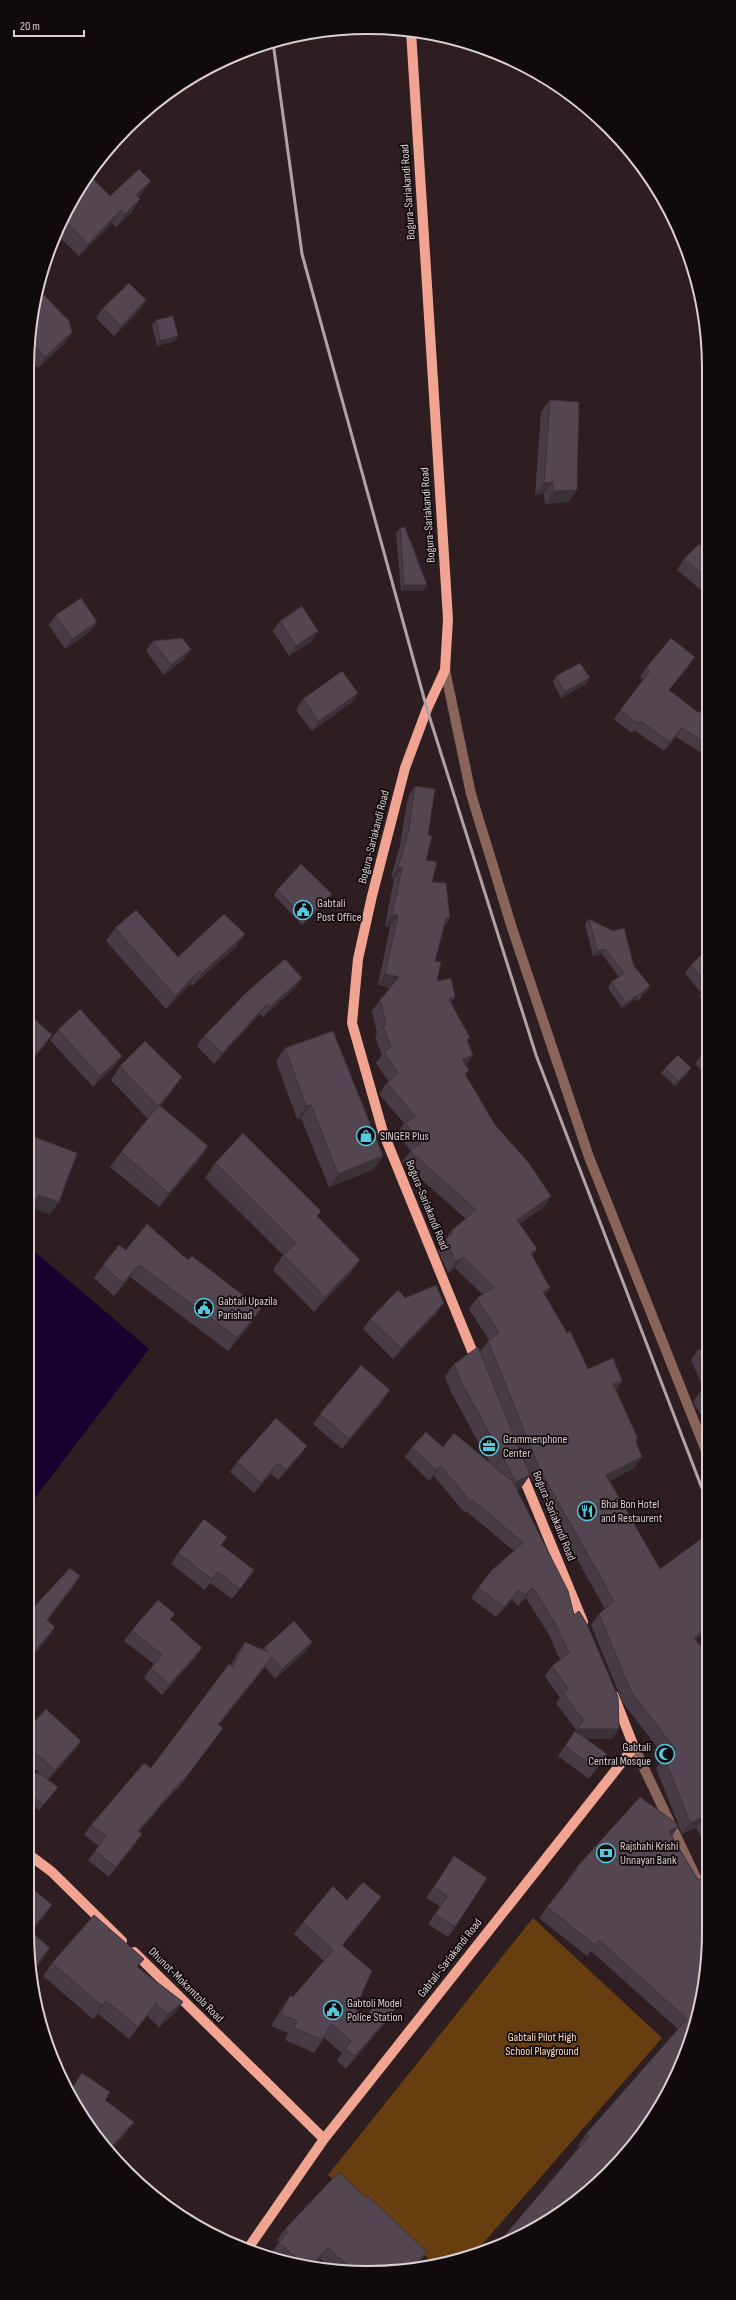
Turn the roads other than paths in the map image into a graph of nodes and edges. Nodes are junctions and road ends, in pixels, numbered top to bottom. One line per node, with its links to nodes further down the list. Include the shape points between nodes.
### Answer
1 (411, 37): 2 (main road, Bogura-Sariakandi Road, via 448,619)
2 (445, 670): 3 (main road, Bogura-Sariakandi Road, via 405,768 358,959 352,1023 383,1132); 4 (street, via 471,794 512,928 589,1157)
3 (480, 1371)
4 (702, 1441)
5 (516, 1459): 6 (main road, Bogura-Sariakandi Road)
6 (586, 1629)
7 (610, 1688): 8 (main road)
8 (634, 1747): 10 (street); 11 (main road, Gabtali-Sariakandi Road)
9 (34, 1858): 11 (main road, Dhunot-Mokamtola Road, via 52,1872)
10 (702, 1890)
11 (324, 2139): 12 (main road, Gabtali-Sariakandi Road)
12 (251, 2245)

